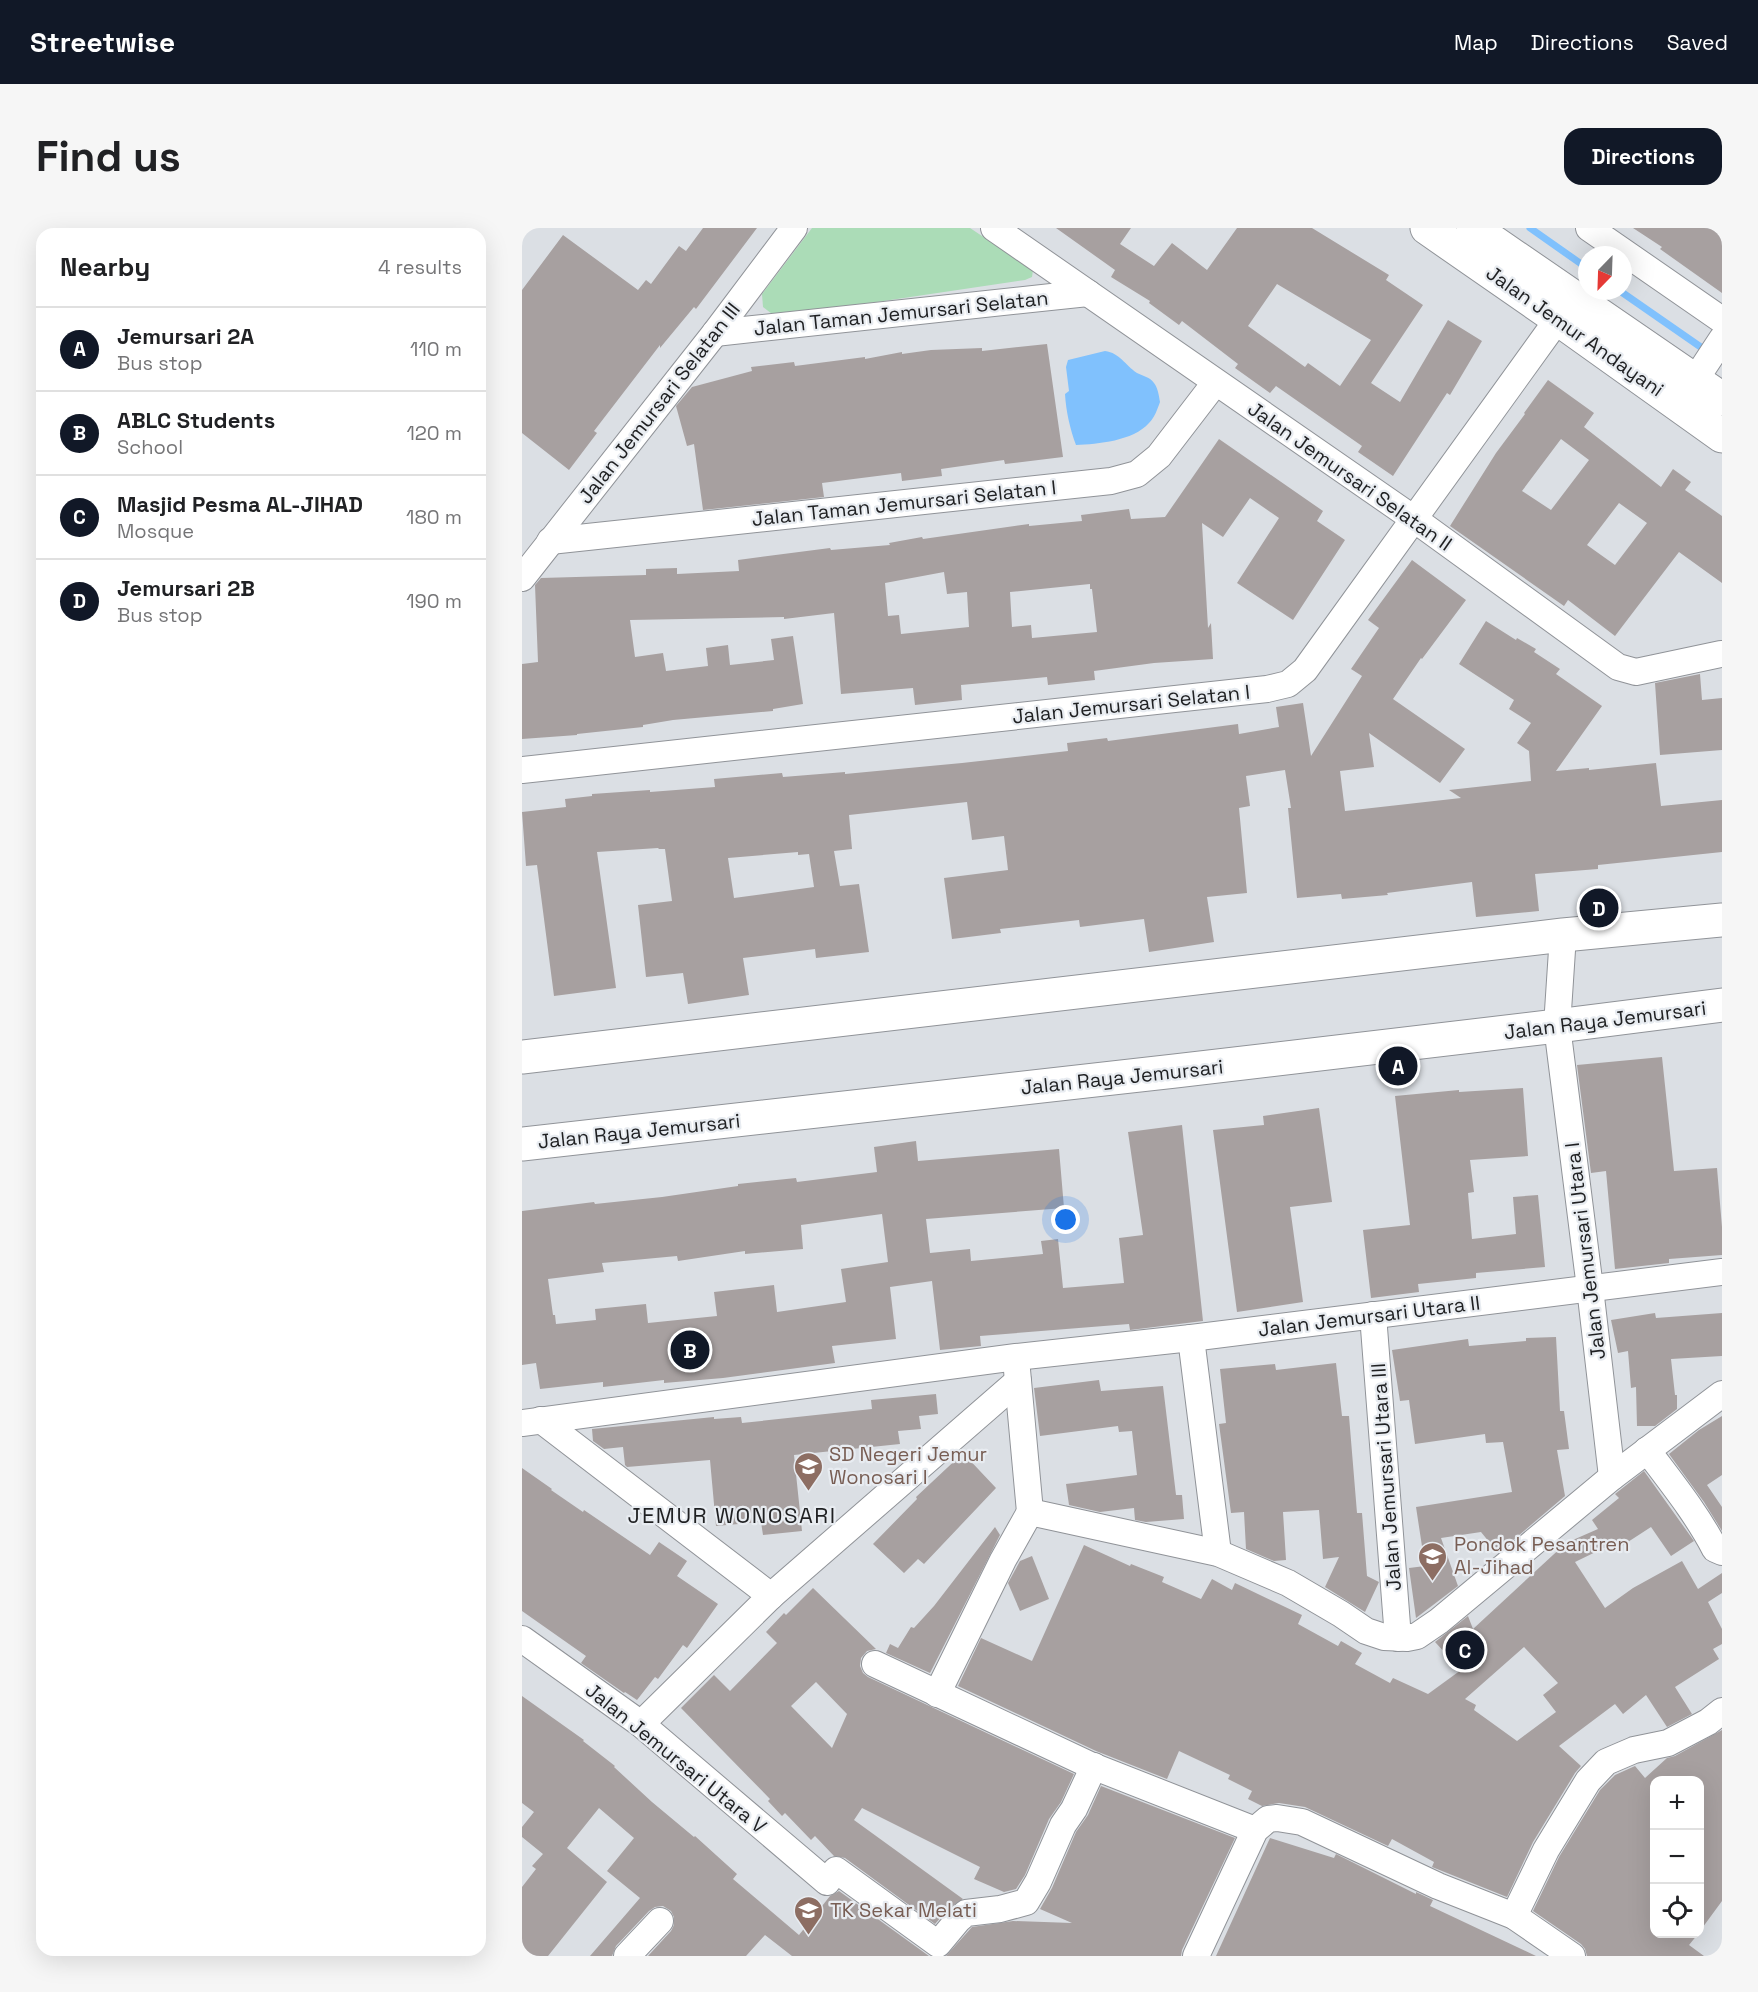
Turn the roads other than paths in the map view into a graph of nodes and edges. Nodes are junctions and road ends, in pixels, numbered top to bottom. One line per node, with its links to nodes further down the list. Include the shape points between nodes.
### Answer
1 (794, 228): 9 (street, Jalan Jemursari Selatan III)
2 (994, 228): 6 (street, Jalan Jemursari Selatan II)
3 (1427, 228): 7 (main road, Jalan Jemur Andayani)
4 (1473, 228): 11 (main road, Jalan Jemur Andayani)
5 (1589, 228): 8 (street)
6 (1088, 293): 9 (street, Jalan Taman Jemursari Selatan); 12 (street, Jalan Jemursari Selatan II)
7 (1558, 319): 14 (main road, Jalan Jemur Andayani); 15 (street, Jalan Jemursari Selatan I)
8 (1722, 320)
9 (715, 333): 16 (street, Jalan Jemursari Selatan III)
10 (1722, 339): 11 (street)
11 (1695, 380): 13 (main road, Jalan Jemur Andayani)
12 (1215, 383): 15 (street, Jalan Jemursari Selatan II); 16 (street, Jalan Taman Jemursari Selatan I, via 1159,456 1137,474 1111,481)
13 (1722, 399)
14 (1722, 436)
15 (1414, 519): 18 (street, Jalan Jemursari Selatan II, via 1618,667 1636,672); 19 (street, Jalan Jemursari Selatan I, via 1305,670 1288,684)
16 (550, 541): 17 (street, Jalan Jemursari Selatan III)
17 (522, 578)
18 (1721, 654)
19 (522, 770)
20 (1722, 920): 21 (main road)
21 (1562, 946): 23 (street, Jalan Jemursari Utara I); 24 (main road)
22 (1722, 1005): 23 (main road, Jalan Raya Jemursari)
23 (1558, 1017): 25 (main road, Jalan Raya Jemursari); 27 (street, Jalan Jemursari Utara I)
24 (522, 1057)
25 (522, 1144)
26 (1722, 1272): 27 (street, Jalan Jemursari Utara II)
27 (1590, 1288): 28 (street, Jalan Jemursari Utara II); 34 (street, Jalan Jemursari Utara I)
28 (1373, 1315): 29 (street, Jalan Jemursari Utara II); 39 (street, Jalan Jemursari Utara III)
29 (1191, 1338): 30 (street, Jalan Jemursari Utara II); 37 (street)
30 (1017, 1369): 32 (street, Jalan Jemursari Utara II); 35 (street); 38 (street)
31 (1722, 1394): 33 (street)
32 (532, 1421): 38 (street)
33 (1647, 1450): 34 (street); 36 (street, via 1715,1549)
34 (1612, 1477): 39 (street, via 1439,1621 1417,1636)
35 (1030, 1512): 37 (street); 42 (street)
36 (1722, 1552)
37 (1218, 1553): 39 (street, via 1288,1584 1366,1631)
38 (771, 1596): 44 (street)
39 (1398, 1638)
40 (522, 1639): 44 (street, Jalan Jemursari Utara V)
41 (875, 1664): 42 (street)
42 (937, 1694): 45 (street)
43 (1722, 1712): 47 (street, via 1668,1743 1634,1750 1606,1762 1588,1781 1546,1850)
44 (641, 1724): 45 (street, Jalan Jemursari Utara V, via 827,1882 836,1870 938,1944 966,1913 1026,1902)
45 (1094, 1766): 46 (street)
46 (1255, 1830): 47 (street, via 1277,1818 1302,1822 1438,1886); 50 (street)
47 (1514, 1916): 51 (street)
48 (660, 1921): 49 (street)
49 (627, 1956)
50 (1196, 1956)
51 (1572, 1956)

